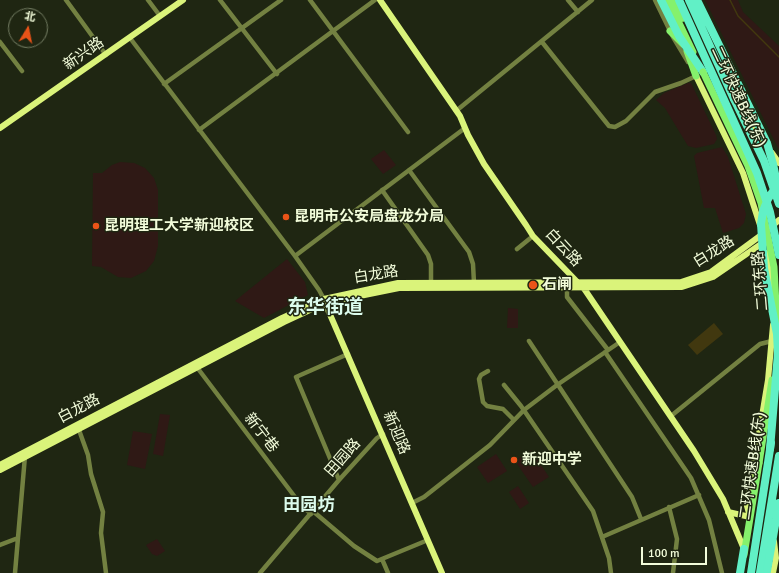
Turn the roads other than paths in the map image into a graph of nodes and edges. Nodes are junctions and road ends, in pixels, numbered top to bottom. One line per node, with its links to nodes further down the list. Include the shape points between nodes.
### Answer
1 (66, 0): 29 (street)
2 (148, 0): 20 (street)
3 (183, 0): 20 (street, 新兴路)
4 (220, 0): 22 (street)
5 (281, 0): 22 (street)
6 (310, 0): 24 (street)
7 (375, 0): 24 (street)
8 (380, 0): 35 (street, 白云路)
9 (568, 0): 19 (street)
10 (592, 0): 19 (street)
11 (655, 0): 23 (street)
12 (661, 0): 28 (highway)
13 (668, 0): 21 (main road, 二环东路)
14 (674, 0): 31 (main road, 二环东路)
15 (679, 0): 52 (highway, 二环快速B线(东), bridge, via 757,173 770,212)
16 (685, 0): 34 (street)
17 (689, 0): 46 (highway, bridge, via 762,156)
18 (697, 0): 40 (highway)
19 (578, 12): 27 (street)
20 (160, 16): 25 (street, 新兴路)
21 (681, 27): 28 (main road); 31 (main road, 二环东路)
22 (241, 28): 32 (street); 33 (street)
23 (670, 31): 28 (main road); 31 (street)
24 (332, 32): 32 (street); 39 (street)
25 (130, 38): 29 (street, 新兴路); 33 (street)
26 (0, 42): 30 (street)
27 (542, 42): 31 (street, via 609,126 615,127 626,121 655,92); 35 (street)
28 (687, 48): 31 (highway)
29 (106, 55): 36 (street, 新兴路)
30 (22, 71)
31 (702, 73): 50 (street, via 743,173); 54 (main road, 二环东路, bridge, via 758,176 770,214); 79 (main road, 二环东路, bridge, via 753,178 773,261 777,342)
32 (276, 74): 38 (street)
33 (164, 84): 38 (street)
34 (737, 107): 40 (street); 46 (street, via 765,164)
35 (456, 111): 37 (street, 白云路)
36 (0, 128)
37 (465, 128): 42 (street); 49 (street, 白云路, via 484,164)
38 (199, 130): 53 (street)
39 (408, 132)
40 (769, 149): 41 (street); 45 (highway)
41 (779, 163)
42 (409, 170): 44 (street); 56 (street, via 469,252 474,264)
43 (779, 182): 76 (highway, bridge, via 768,199 761,224 764,268 777,334 778,353)
44 (382, 190): 53 (street); 55 (street, via 428,254)
45 (779, 193)
46 (779, 204)
47 (779, 220): 50 (street, 白龙路)
48 (779, 230): 50 (street, 白龙路)
49 (533, 236): 51 (street); 57 (street, 白云路)
50 (763, 238): 57 (street, 白龙路, via 721,266 697,278 670,283); 61 (street, via 772,296)
51 (518, 249)
52 (779, 255)
53 (295, 256): 59 (street)
54 (779, 260)
55 (431, 283): 56 (street, 白龙路); 59 (street, 白龙路, via 382,285)
56 (474, 283): 57 (street, 白龙路)
57 (580, 285): 58 (street, 白龙路); 62 (street, 白云路)
58 (567, 288): 59 (street, 白龙路, via 399,288); 63 (street, via 567,297)
59 (325, 301): 64 (street, 新迎路); 65 (street, 白龙路)
60 (529, 341): 69 (street)
61 (772, 341): 72 (street, via 760,344); 92 (street, via 747,506)
62 (620, 342): 63 (street); 72 (street, 白云路)
63 (606, 351): 69 (street); 84 (street, via 692,478)
64 (348, 354): 75 (street, 新迎路); 83 (street, via 296,377)
65 (196, 366): 74 (street, 白龙路); 77 (street, 白龙路); 91 (street, 新宁巷, via 296,498)
66 (488, 371): 73 (street, via 479,379 483,402 487,406 502,409)
67 (779, 375): 79 (main road, 二环东路, bridge)
68 (504, 385): 71 (street)
69 (557, 385): 71 (street); 93 (street, via 632,497)
70 (779, 387): 76 (highway, 二环快速B线(东), bridge)
71 (524, 410): 73 (street); 94 (street, via 593,511)
72 (672, 416): 90 (street, 白云路, via 715,484)
73 (514, 420): 85 (street, via 468,464)
74 (78, 430): 77 (street, 白龙路); 101 (street, via 88,455 103,512 101,533)
75 (383, 434): 83 (street, 田园路); 85 (street, 新迎路)
76 (770, 449): 109 (highway, 二环快速B线(东))
77 (25, 455): 80 (street, 白龙路); 81 (street, 白龙路); 95 (street)
78 (779, 458): 82 (street); 110 (highway)
79 (762, 463): 88 (main road, 二环东路)
80 (0, 465)
81 (0, 470)
82 (777, 479): 89 (street)
83 (339, 480): 91 (street, 田园路)
84 (698, 495): 87 (street); 107 (street, via 709,520)
85 (412, 503): 96 (street, 新迎路)
86 (779, 503): 111 (highway, bridge)
87 (669, 507): 93 (street); 106 (street, via 677,539)
88 (755, 507): 92 (main road); 109 (main road)
89 (771, 510): 110 (street); 112 (street, via 776,558)
90 (728, 512): 92 (street); 98 (street, 白云路)
91 (313, 513): 99 (street, 新宁巷, via 354,546 378,561); 102 (street, 田园路)
92 (750, 517): 98 (main road)
93 (641, 519): 94 (street)
94 (602, 537): 105 (street)
95 (18, 538): 97 (street); 100 (street)
96 (428, 540): 99 (street); 104 (street, 新迎路)
97 (0, 545)
98 (744, 549): 108 (highway)
99 (382, 559): 103 (street)
100 (15, 573)
101 (106, 573)
102 (260, 573)
103 (388, 573)
104 (442, 573)
105 (611, 573)
106 (674, 573)
107 (722, 573)
108 (740, 573)
109 (750, 573)
110 (761, 573)
111 (767, 573)
112 (773, 573)

